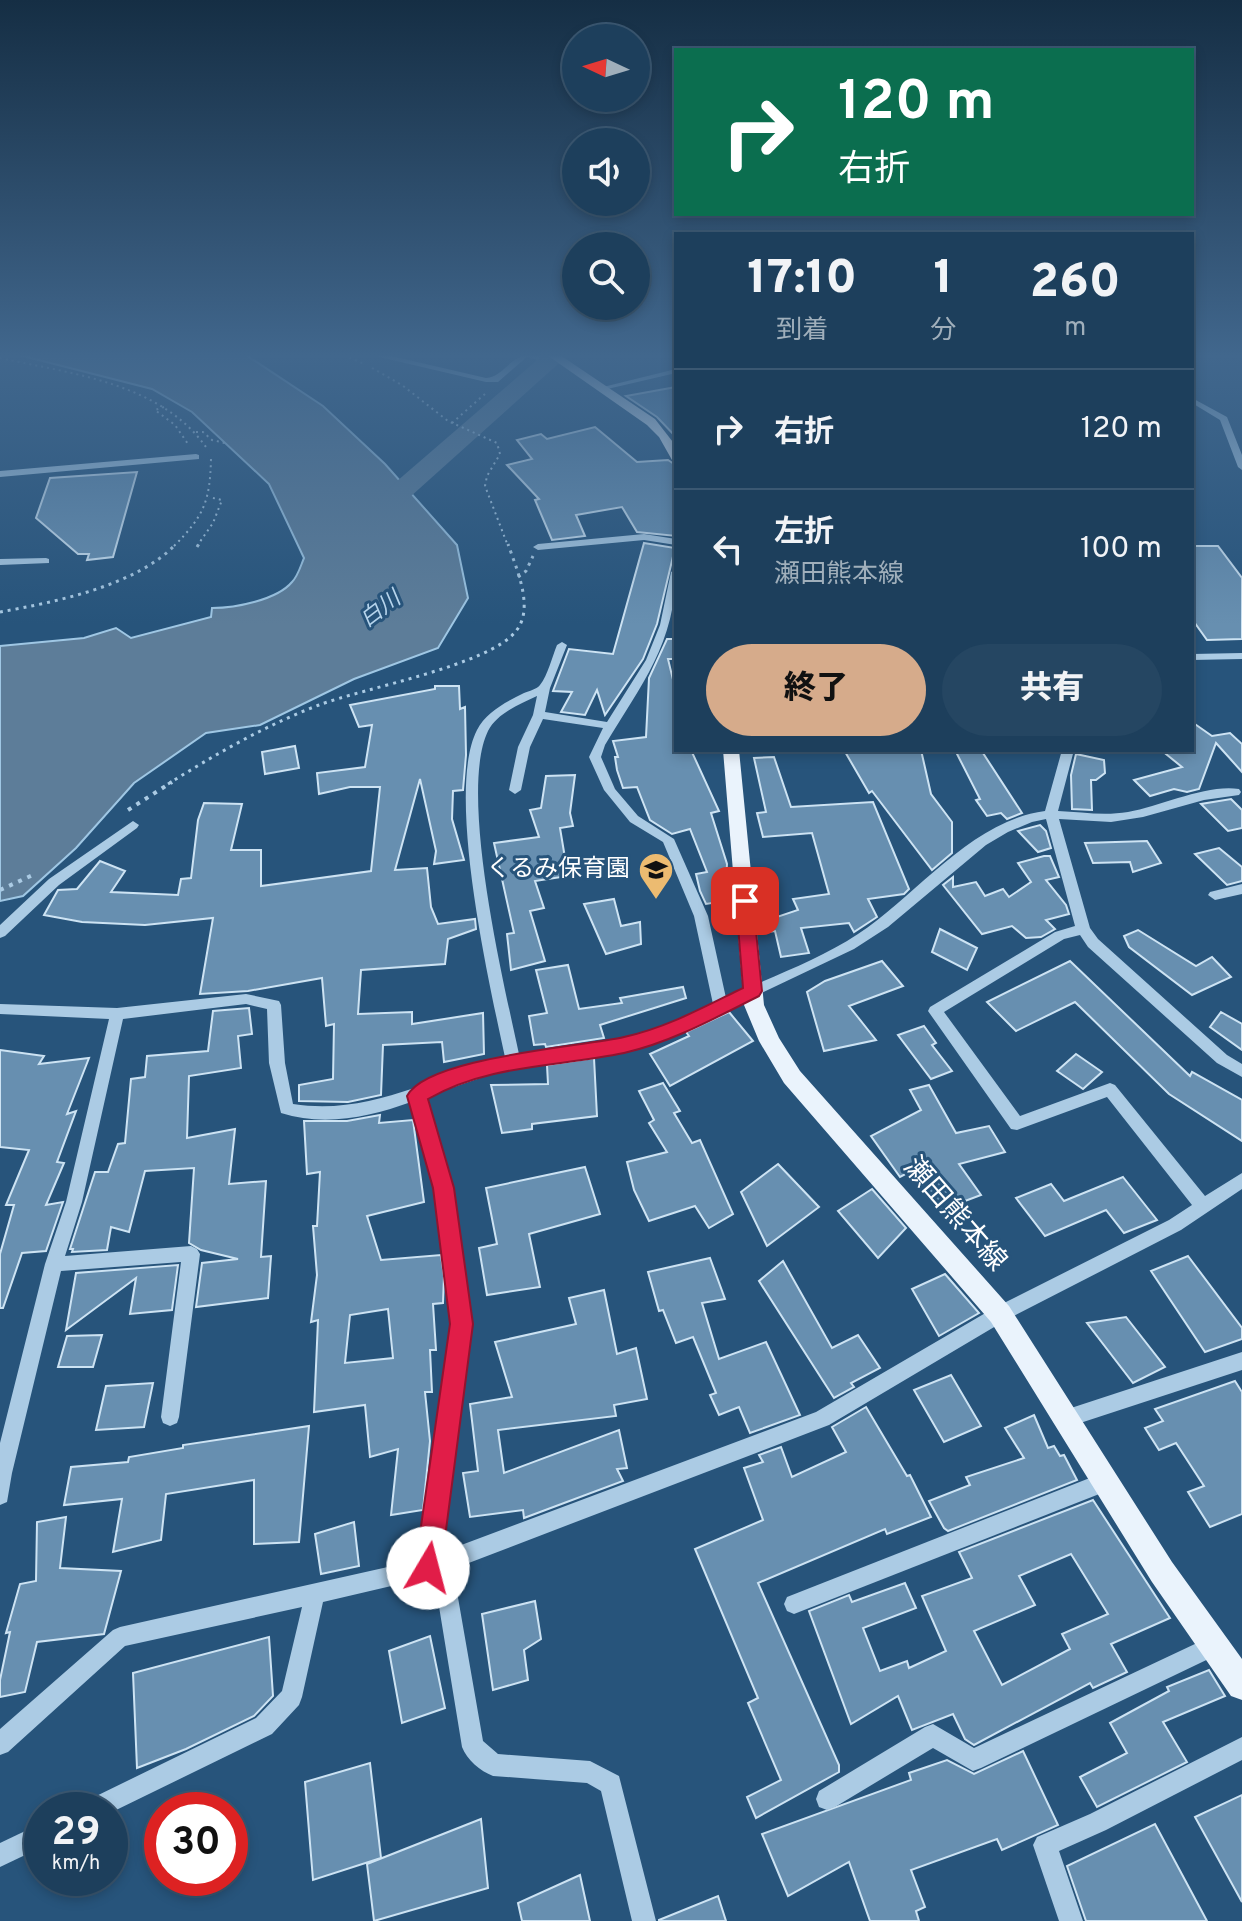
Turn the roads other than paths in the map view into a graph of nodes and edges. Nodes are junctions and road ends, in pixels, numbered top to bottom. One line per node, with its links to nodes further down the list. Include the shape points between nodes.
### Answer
1 (1234, 445): 3 (street)
2 (196, 457): 4 (street)
3 (1242, 467)
4 (0, 474)
5 (674, 542): 6 (street, via 644,537)
6 (538, 547)
7 (46, 561): 8 (street)
8 (0, 562)
9 (674, 582): 15 (street, via 651,660)
10 (562, 645): 13 (street)
11 (1242, 656): 12 (street)
12 (1194, 657)
13 (544, 688): 14 (street); 30 (street, via 506,706 481,732 473,765 474,820 490,951)
14 (539, 715): 15 (street); 18 (street, via 524,747)
15 (611, 726): 27 (street, via 595,757 610,790 634,819 668,839 701,916)
16 (731, 752): 26 (main road, 瀬田熊本線)
17 (1067, 752): 20 (street)
18 (515, 790)
19 (1240, 792): 20 (street, via 1210,793 1111,818)
20 (1051, 813): 24 (street); 26 (street, via 989,836 865,936)
21 (133, 825): 25 (street, via 54,882)
22 (1242, 889): 23 (street)
23 (1215, 895)
24 (1083, 929): 31 (street, via 1222,1059); 34 (street, via 1060,935 935,1011 1017,1124 1110,1089)
25 (0, 933)
26 (753, 991): 27 (street); 36 (main road, 瀬田熊本線, via 770,1041 792,1077)
27 (721, 1007): 30 (street, via 671,1031 623,1045)
28 (0, 1009): 29 (street)
29 (117, 1014): 32 (street, via 246,999 274,1005 286,1109 311,1115 354,1112); 35 (street, via 74,1202)
30 (513, 1061): 32 (street, via 442,1081)
31 (1242, 1071)
32 (417, 1096): 42 (street, via 443,1188 462,1324)
33 (1242, 1180): 34 (street)
34 (1203, 1206): 36 (street)
35 (54, 1264): 38 (street, via 191,1254); 41 (street)
36 (1000, 1314): 39 (main road, 瀬田熊本線); 42 (street, via 822,1419)
37 (1242, 1361): 39 (street)
38 (170, 1417)
39 (1068, 1418): 40 (main road, 瀬田熊本線)
40 (1105, 1482): 44 (street); 45 (main road, 瀬田熊本線)
41 (0, 1495)
42 (435, 1565): 43 (street); 53 (street, via 473,1747 493,1765 590,1772 611,1784)
43 (315, 1593): 47 (street, via 120,1637); 49 (street, via 291,1697 264,1726)
44 (794, 1604)
45 (1214, 1646): 46 (main road, 瀬田熊本線); 50 (street, via 973,1760 933,1735)
46 (1242, 1685)
47 (0, 1744)
48 (1242, 1748): 54 (street, via 1045,1845)
49 (128, 1792)
50 (827, 1799)
51 (24, 1844): 52 (street)
52 (0, 1855)
53 (644, 1921)
54 (1071, 1921)

